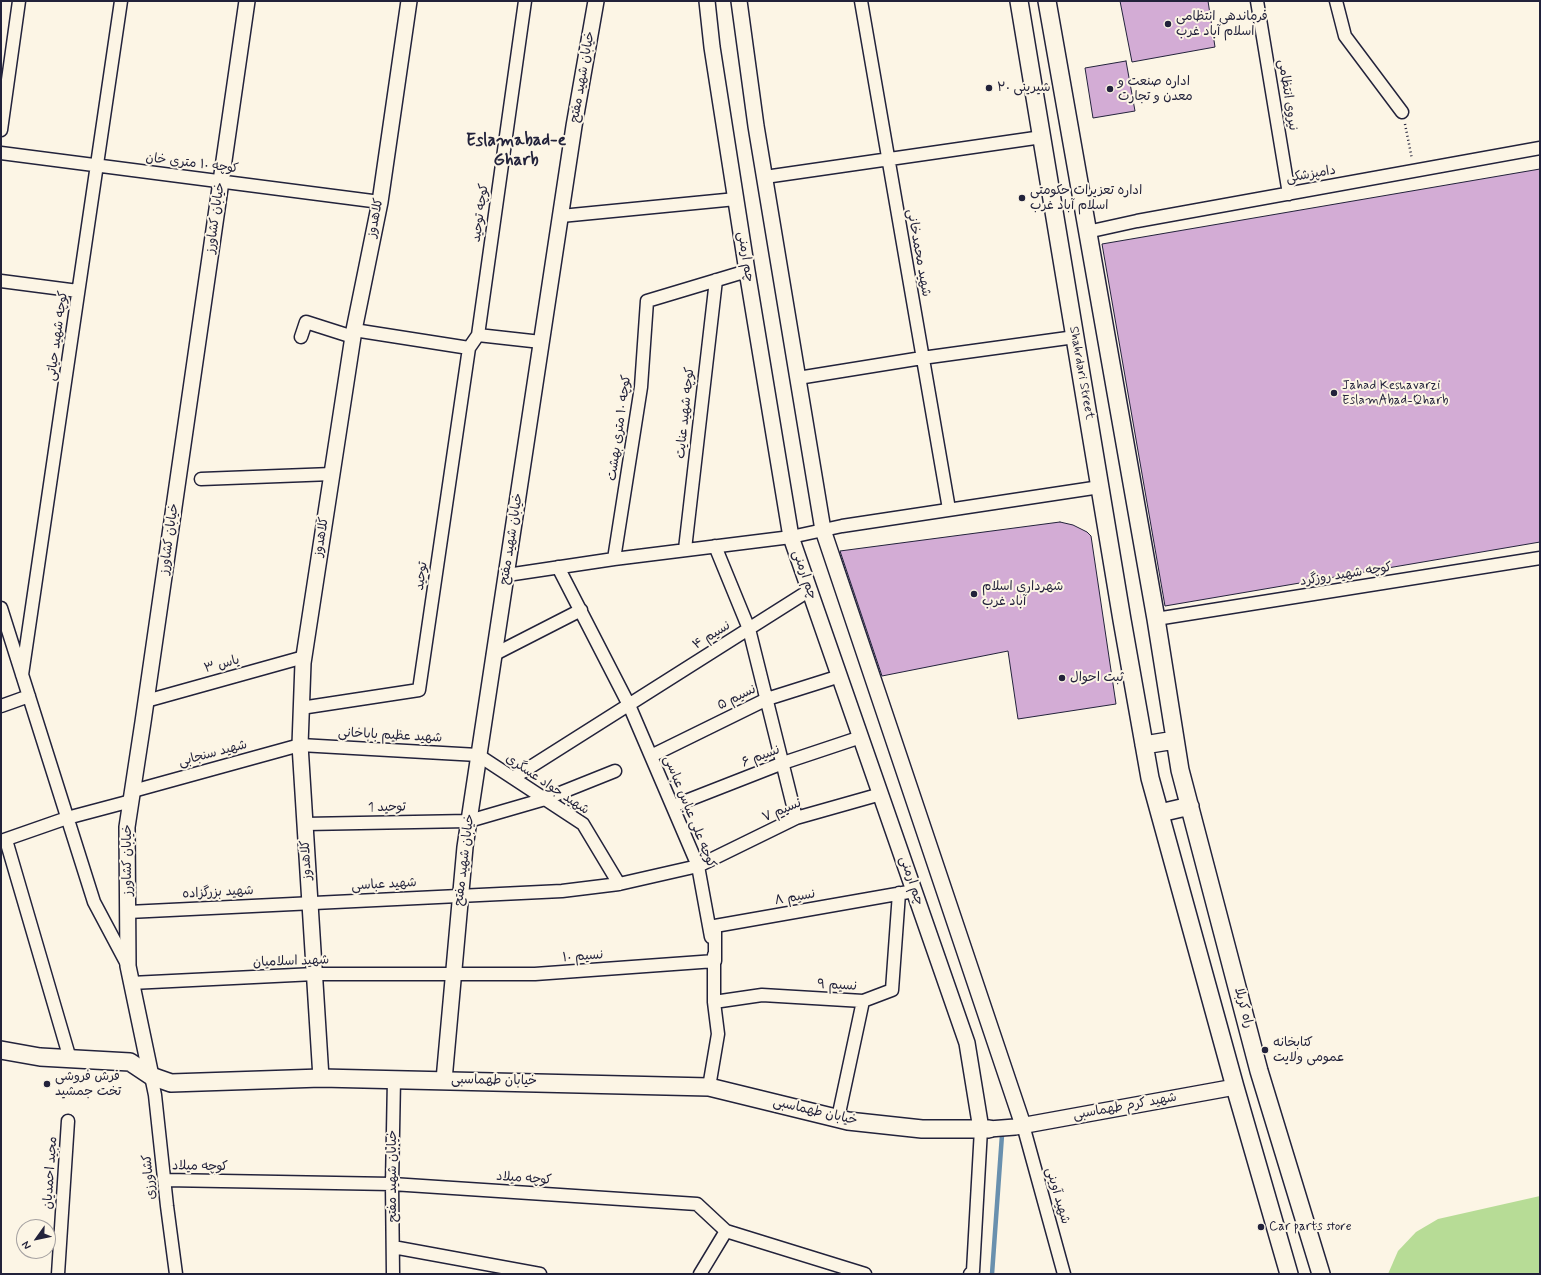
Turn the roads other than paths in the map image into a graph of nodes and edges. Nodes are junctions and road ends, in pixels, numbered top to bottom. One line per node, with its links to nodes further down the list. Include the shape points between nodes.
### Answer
1 (19, 1): 15 (street)
2 (120, 1): 20 (street, کوچه شهید حیاتی)
3 (247, 1): 22 (street, خیابان کشاورز)
4 (409, 1): 25 (street, کلاهدوز)
5 (525, 1): 33 (street, کوچه توحید)
6 (596, 1): 26 (street, خیابان شهید مفتح)
7 (707, 1): 24 (street, چم ارمنی)
8 (739, 1): 21 (street)
9 (861, 1): 19 (street, شهید محمدخانی)
10 (1019, 1): 16 (main road, Shahrdari Street)
11 (1047, 1): 27 (main road)
12 (1257, 1): 23 (street, نیروی انتظامی)
13 (1336, 1): 14 (street, via 1345,36)
14 (1402, 112)
15 (1, 130)
16 (1042, 137): 19 (street); 35 (main road, Shahrdari Street)
17 (1540, 148): 23 (street, دامپزشکی)
18 (1, 153): 20 (street, کوچه ۱۰ متری خان)
19 (888, 159): 21 (street); 38 (street, شهید محمدخانی)
20 (97, 165): 22 (street, کوچه ۱۰ متری خان); 31 (street, کوچه شهید حیاتی)
21 (765, 177): 39 (street)
22 (221, 182): 25 (street, کوچه ۱۰ متری خان); 63 (street, خیابان کشاورز)
23 (1289, 194): 27 (street, دامپزشکی)
24 (736, 199): 26 (street); 28 (street, چم ارمنی)
25 (380, 202): 32 (street, کلاهدوز)
26 (561, 216): 36 (street, خیابان شهید مفتح)
27 (1087, 232): 55 (main road)
28 (747, 271): 29 (street); 45 (street, چم ارمنی)
29 (716, 280): 47 (street, کوچه شهید عنایت); 49 (street, کوچه ۱۰ متری بهشت, via 648,301 641,387)
30 (1, 281): 31 (street)
31 (78, 291): 59 (street, کوچه شهید حیاتی)
32 (353, 334): 34 (street, via 306,322); 37 (street); 40 (street, کلاهدوز)
33 (478, 335): 36 (street); 37 (street)
34 (301, 337)
35 (1075, 337): 38 (street); 42 (main road, Shahrdari Street)
36 (541, 342): 51 (street, خیابان شهید مفتح)
37 (469, 348): 66 (street, توحید, via 419,690)
38 (922, 358): 39 (street); 43 (street, شهید محمدخانی)
39 (798, 378): 44 (street)
40 (332, 474): 41 (street); 58 (street, کلاهدوز)
41 (200, 479)
42 (1100, 488): 43 (street); 70 (main road, Shahrdari Street)
43 (948, 509): 44 (street)
44 (823, 530): 45 (street); 110 (street)
45 (791, 537): 46 (street); 52 (street, چم ارمنی)
46 (715, 546): 47 (street); 56 (street)
47 (685, 550): 49 (street)
48 (1540, 558): 55 (street, کوچه شهید روزگرد)
49 (614, 559): 50 (street)
50 (558, 567): 51 (street); 54 (street, کوچه علی عباس عباسی)
51 (507, 575): 57 (street, خیابان شهید مفتح)
52 (810, 590): 56 (street, نسیم ۴); 60 (street, چم ارمنی)
53 (1, 608): 59 (street)
54 (580, 610): 57 (street); 64 (street, کوچه علی عباس عباسی)
55 (1156, 619): 68 (main road)
56 (750, 628): 62 (street); 64 (street, نسیم ۴)
57 (493, 655): 71 (street, خیابان شهید مفتح)
58 (304, 657): 63 (street, یاس ۳); 66 (street, کلاهدوز)
59 (22, 675): 61 (street)
60 (840, 676): 62 (street, نسیم ۵); 67 (street, چم ارمنی)
61 (29, 696): 65 (street); 82 (street)
62 (767, 699): 72 (street, نسیم ۵); 73 (street)
63 (146, 701): 77 (street, خیابان کشاورز)
64 (629, 705): 72 (street, کوچه علی عباس عباسی); 75 (street, نسیم ۴)
65 (1, 706)
66 (301, 708): 69 (street, کلاهدوز)
67 (861, 737): 73 (street, نسیم ۶); 76 (street, چم ارمنی)
68 (1175, 740): 70 (main road); 80 (main road, راه کربلا)
69 (300, 745): 71 (street, شهید عظیم باباخانی); 77 (street, شهید سنجابی); 85 (street, کلاهدوز)
70 (1144, 745): 81 (main road)
71 (478, 756): 75 (street, شهید جواد عسگری); 84 (street, خیابان شهید مفتح)
72 (651, 756): 79 (street, کوچه علی عباس عباسی)
73 (782, 763): 79 (street, نسیم ۶); 83 (street)
74 (615, 771): 78 (street, توحید 1)
75 (513, 778): 78 (street, شهید جواد عسگری)
76 (881, 794): 83 (street, نسیم ۷); 89 (street, چم ارمنی)
77 (132, 796): 82 (street, شهید سنجابی); 92 (street, خیابان کشاورز, via 127,827)
78 (545, 799): 84 (street, توحید 1); 88 (street, شهید جواد عسگری, via 583,824)
79 (673, 806): 87 (street, کوچه علی عباس عباسی)
80 (1190, 806): 81 (main road); 125 (main road, راه کربلا, via 1259,1071)
81 (1160, 813): 107 (main road)
82 (67, 818): 86 (street, شهید سنجابی); 94 (street, via 94,902)
83 (796, 818): 87 (street, نسیم ۷)
84 (469, 821): 85 (street, توحید 1); 90 (street, خیابان شهید مفتح)
85 (305, 824): 91 (street, کلاهدوز)
86 (3, 840): 101 (street)
87 (698, 866): 88 (street, نسیم ۷); 93 (street, کوچه علی عباس عباسی)
88 (619, 884): 90 (street, شهید عباسی, via 562,890)
89 (907, 892): 93 (street, نسیم ۸, via 715,926); 98 (street, via 892,990); 111 (street, چم ارمنی, via 967,1043)
90 (460, 895): 91 (street, شهید عباسی); 96 (street, خیابان شهید مفتح)
91 (309, 903): 92 (street, شهید بزرگزاده); 95 (street, کلاهدوز)
92 (128, 912): 94 (street, خیابان کشاورز)
93 (715, 961): 96 (street, نسیم ۱۰, via 535,974); 99 (street, کوچه علی عباس عباسی)
94 (128, 966): 97 (street, خیابان کشاورز)
95 (315, 974): 96 (street, شهید اسلامیان); 97 (street, شهید اسلامیان); 103 (street, کلاهدوز)
96 (453, 974): 105 (street, خیابان شهید مفتح)
97 (131, 983): 102 (street, خیابان کشاورز)
98 (863, 1001): 99 (street, نسیم ۹, via 762,995); 108 (street, نسیم ۹)
99 (714, 1002): 106 (street, کوچه علی عباس عباسی, via 718,1034)
100 (1, 1050): 101 (main road, خیابان طهماسبی)
101 (70, 1060): 102 (main road, خیابان طهماسبی, via 130,1062)
102 (151, 1076): 103 (main road, خیابان طهماسبی, via 171,1083); 112 (street, کشاورزی)
103 (322, 1078): 104 (main road, خیابان طهماسبی)
104 (394, 1079): 105 (main road, خیابان طهماسبی); 113 (street, خیابان شهید مفتح)
105 (444, 1080): 106 (main road, خیابان طهماسبی)
106 (710, 1087): 108 (main road, خیابان طهماسبی)
107 (1235, 1087): 110 (street, شهید کرم طهماسبی); 124 (main road)
108 (838, 1118): 111 (main road, خیابان طهماسبی, via 922,1129)
109 (68, 1121): 116 (street, مجید احمدیان)
110 (1019, 1126): 111 (street, شهید کرم طهماسبی); 123 (street, شهید آوینی)
111 (985, 1129): 122 (street)
112 (165, 1180): 113 (street, کوچه میلاد); 117 (street, کشاورزی)
113 (392, 1184): 114 (street, کوچه میلاد, via 697,1204); 115 (street, خیابان شهید مفتح)
114 (726, 1231): 120 (street); 121 (street, کوچه میلاد)
115 (393, 1247): 118 (street, خیابان شهید مفتح); 119 (street)
116 (58, 1274)
117 (176, 1274)
118 (393, 1274)
119 (540, 1274)
120 (700, 1274)
121 (865, 1274)
122 (970, 1274)
123 (1064, 1274)
124 (1289, 1274)
125 (1321, 1274)

